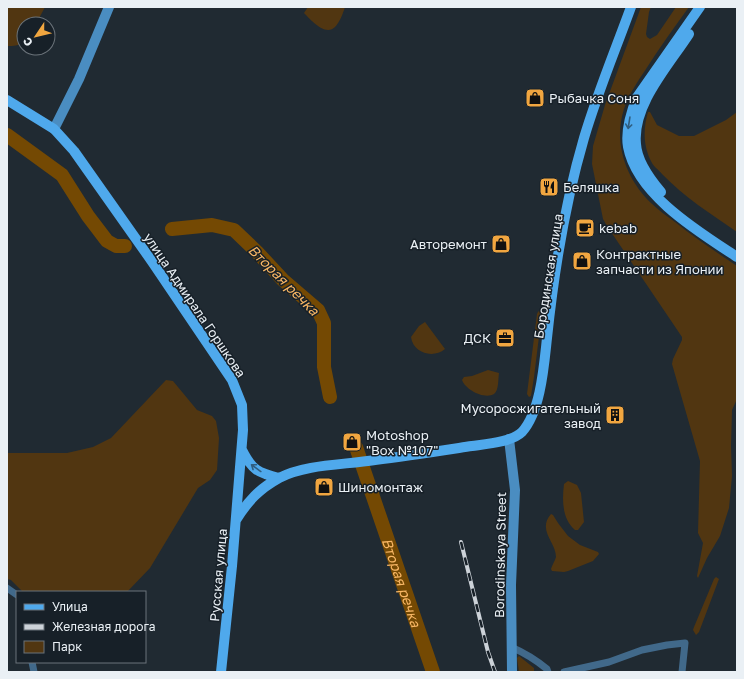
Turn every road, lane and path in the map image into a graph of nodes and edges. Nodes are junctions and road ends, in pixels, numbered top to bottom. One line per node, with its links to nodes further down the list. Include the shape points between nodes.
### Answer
1 (109, 7): 7 (main road)
2 (631, 7): 10 (main road, Бородинская улица, via 583,141 553,280 539,394 534,411 522,432)
3 (637, 7): 10 (main road, Бородинская улица, via 599,105 577,187 558,281 540,413 528,433 520,440)
4 (700, 7): 9 (main road, one-way to 9, via 637,97 630,113 628,146 637,172 657,198 704,236)
5 (708, 7): 8 (main road, via 646,97 639,115 636,144 645,169 662,194 708,231)
6 (7, 100): 7 (main road, улица Адмирала Горшкова)
7 (54, 129): 11 (main road, улица Адмирала Горшкова, via 74,151 232,380 242,405)
8 (737, 250)
9 (737, 258)
10 (509, 442): 12 (main road, Бородинская улица); 17 (main road, Borodinskaya Street, via 515,490)
11 (241, 448): 13 (main road, one-way to 11, via 255,469); 14 (main road, улица Адмирала Горшкова)
12 (352, 463): 13 (main road, Русская улица, via 304,470)
13 (279, 478): 14 (main road, Русская улица, via 257,492)
14 (236, 520): 18 (main road, Русская улица)
15 (7, 588): 16 (street)
16 (16, 594)
17 (511, 647): 19 (main road, Borodinskaya Street); 20 (street, via 534,659)
18 (221, 672)
19 (512, 672)
20 (548, 672)
21 (564, 672): 22 (street, via 609,662 642,650 685,643)
22 (682, 672)

